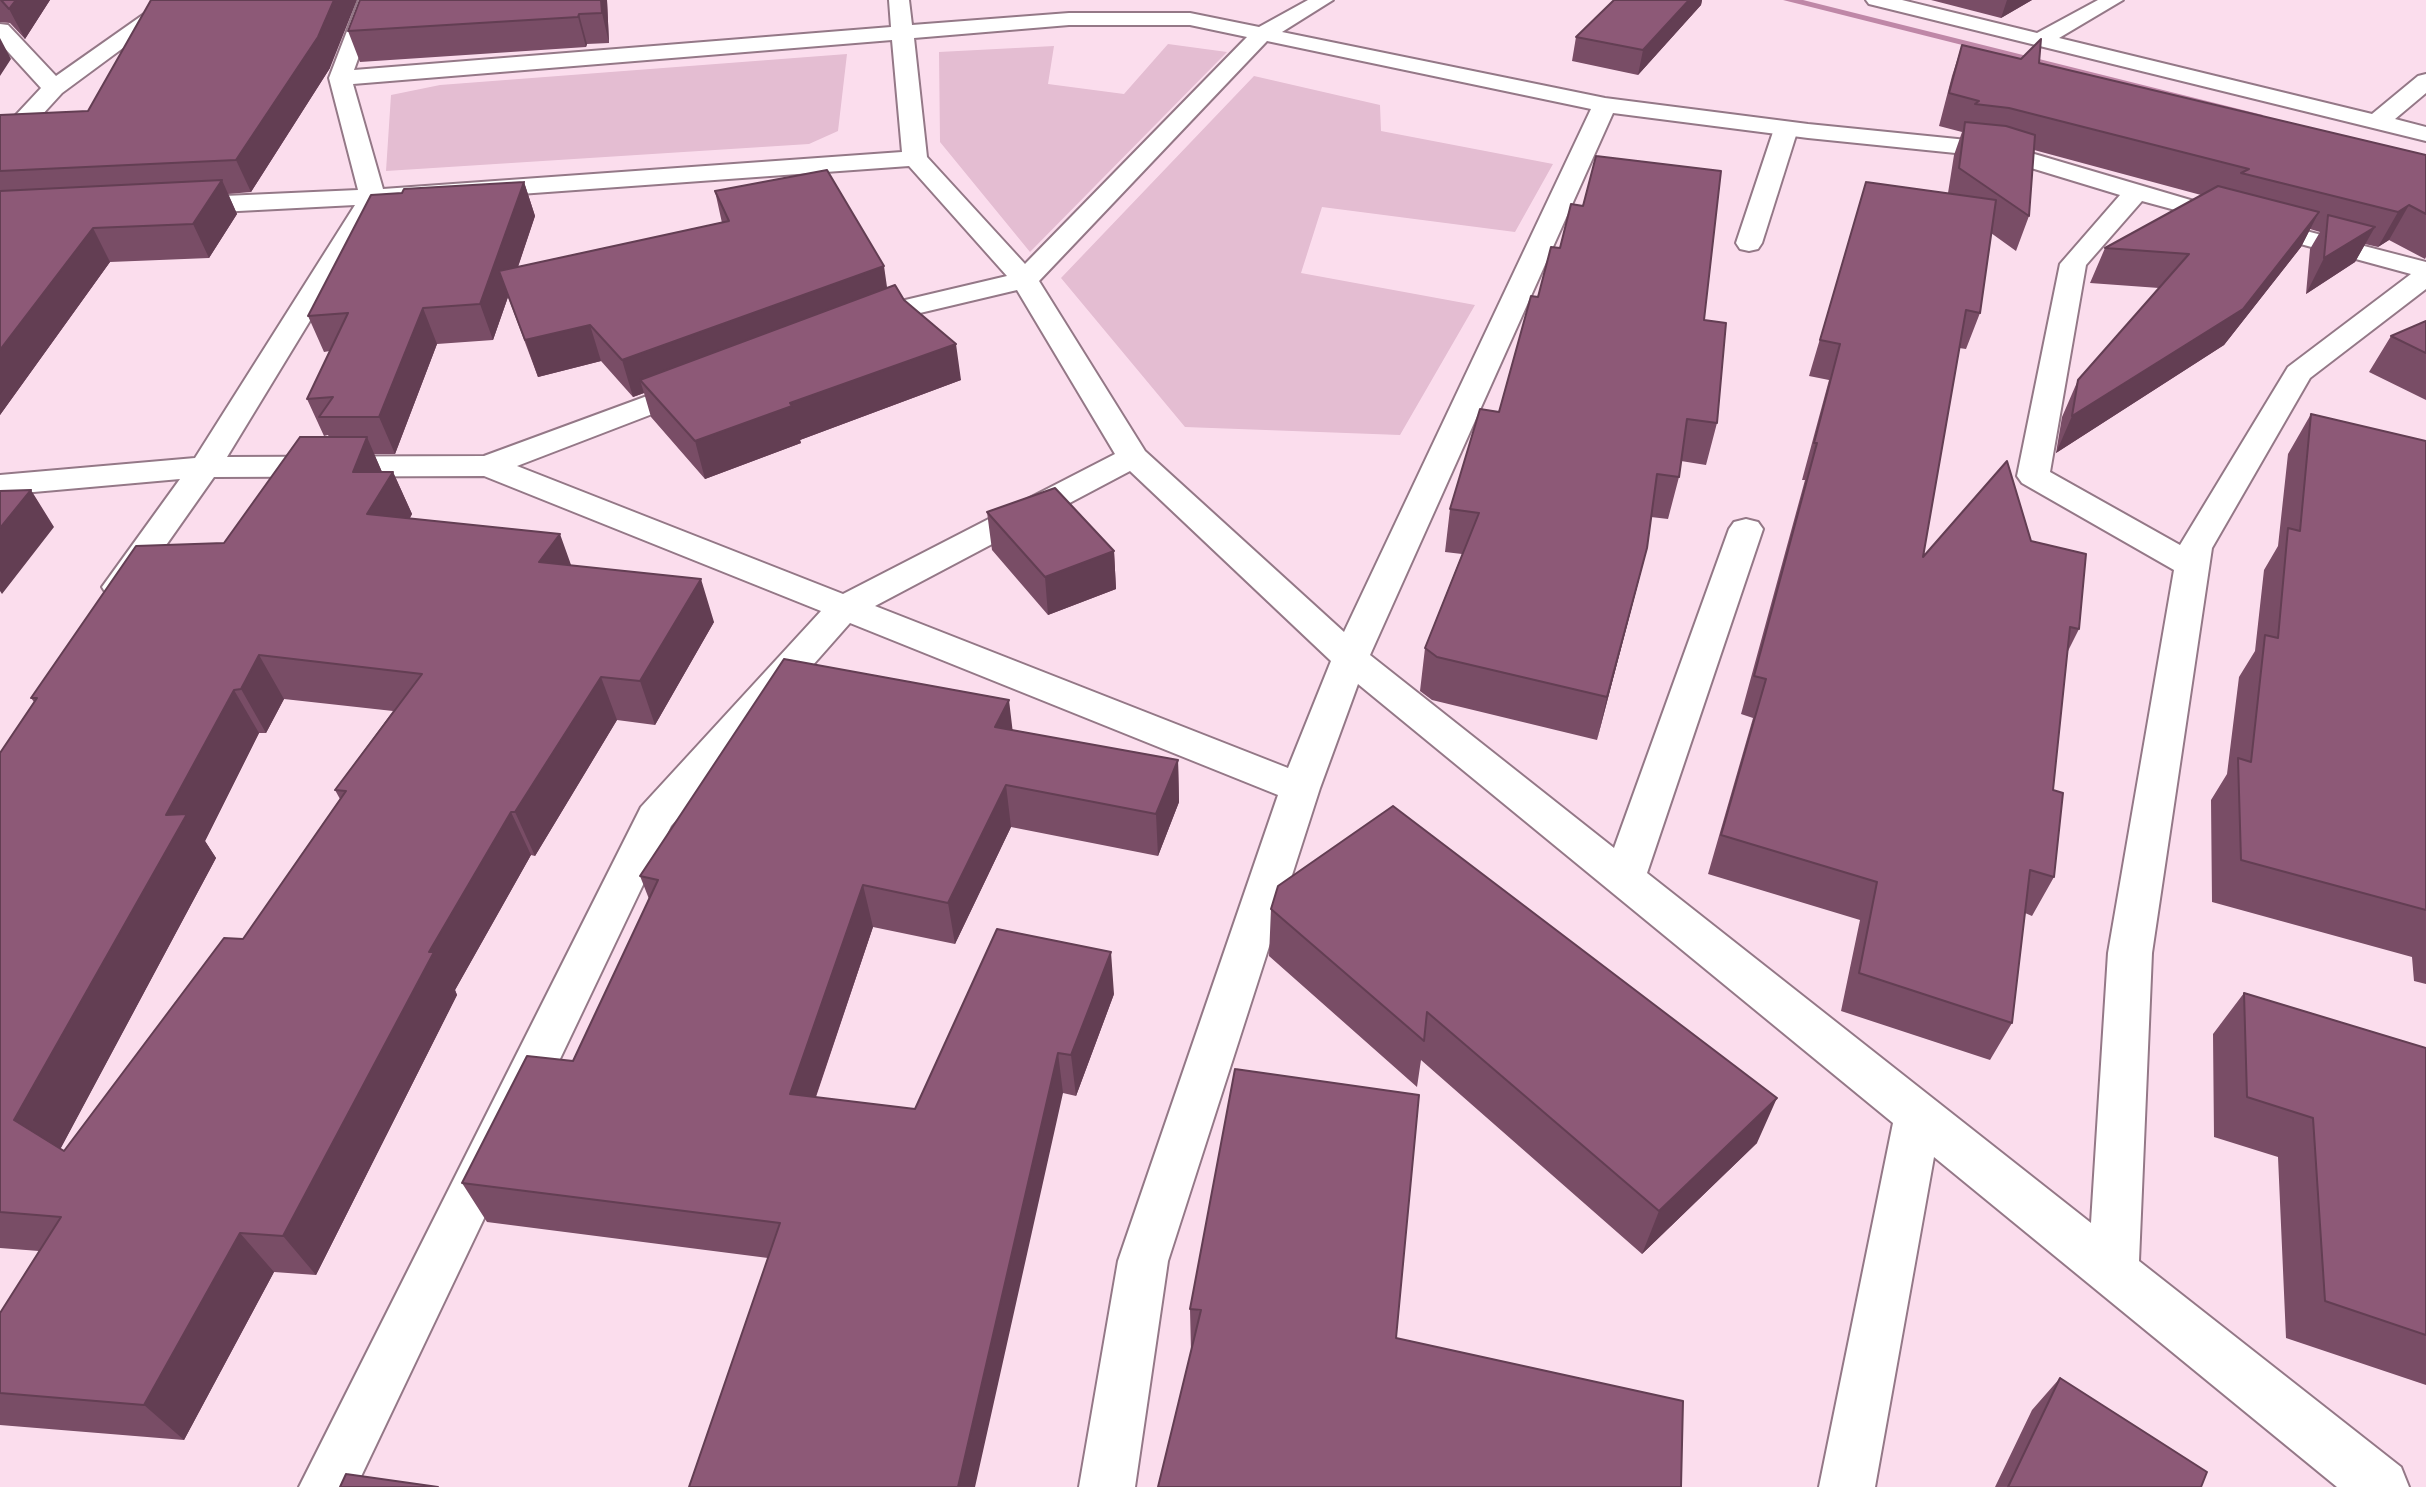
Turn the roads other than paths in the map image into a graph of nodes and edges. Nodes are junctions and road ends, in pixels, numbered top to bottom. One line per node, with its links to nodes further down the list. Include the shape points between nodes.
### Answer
1 (177, 0): 12 (street)
2 (369, 0): 10 (street)
3 (1323, 0): 8 (street)
4 (1876, 0): 9 (street)
5 (2113, 0): 9 (street)
6 (901, 17): 8 (street, via 1190,19); 10 (street); 18 (street)
7 (0, 30): 12 (street)
8 (1262, 34): 13 (street); 25 (street)
9 (2039, 40): 14 (street)
10 (340, 78): 20 (street)
11 (2426, 81): 14 (street)
12 (54, 88): 17 (street)
13 (1605, 105): 15 (street); 36 (street)
14 (2376, 122): 16 (street)
15 (1786, 129): 19 (street, via 1997,150); 22 (street)
16 (2426, 134)
17 (0, 146)
18 (915, 158): 20 (street); 25 (street)
19 (2136, 192): 23 (street); 33 (street, via 2073,264 2033,476)
20 (373, 197): 21 (street); 29 (street)
21 (152, 208)
22 (1749, 243)
23 (2426, 270)
24 (2426, 276): 33 (street, via 2298,373 2195,548)
25 (1025, 280): 26 (street, via 894,311); 28 (street)
26 (831, 336)
27 (729, 374): 30 (street)
28 (1133, 457): 34 (street); 36 (street)
29 (205, 467): 30 (street); 31 (street); 35 (street)
30 (488, 467): 34 (street)
31 (0, 485)
32 (1746, 529): 38 (street)
33 (2192, 566): 40 (street, via 2130,953)
34 (844, 608): 37 (street); 41 (street, via 655,818)
35 (102, 611)
36 (1350, 658): 37 (street); 38 (street)
37 (1300, 788): 42 (street, via 1143,1261)
38 (1624, 879): 39 (street)
39 (1918, 1115): 40 (street); 43 (street)
40 (2113, 1272): 44 (street)
41 (327, 1487)
42 (1107, 1487)
43 (1847, 1487)
44 (2381, 1487)

